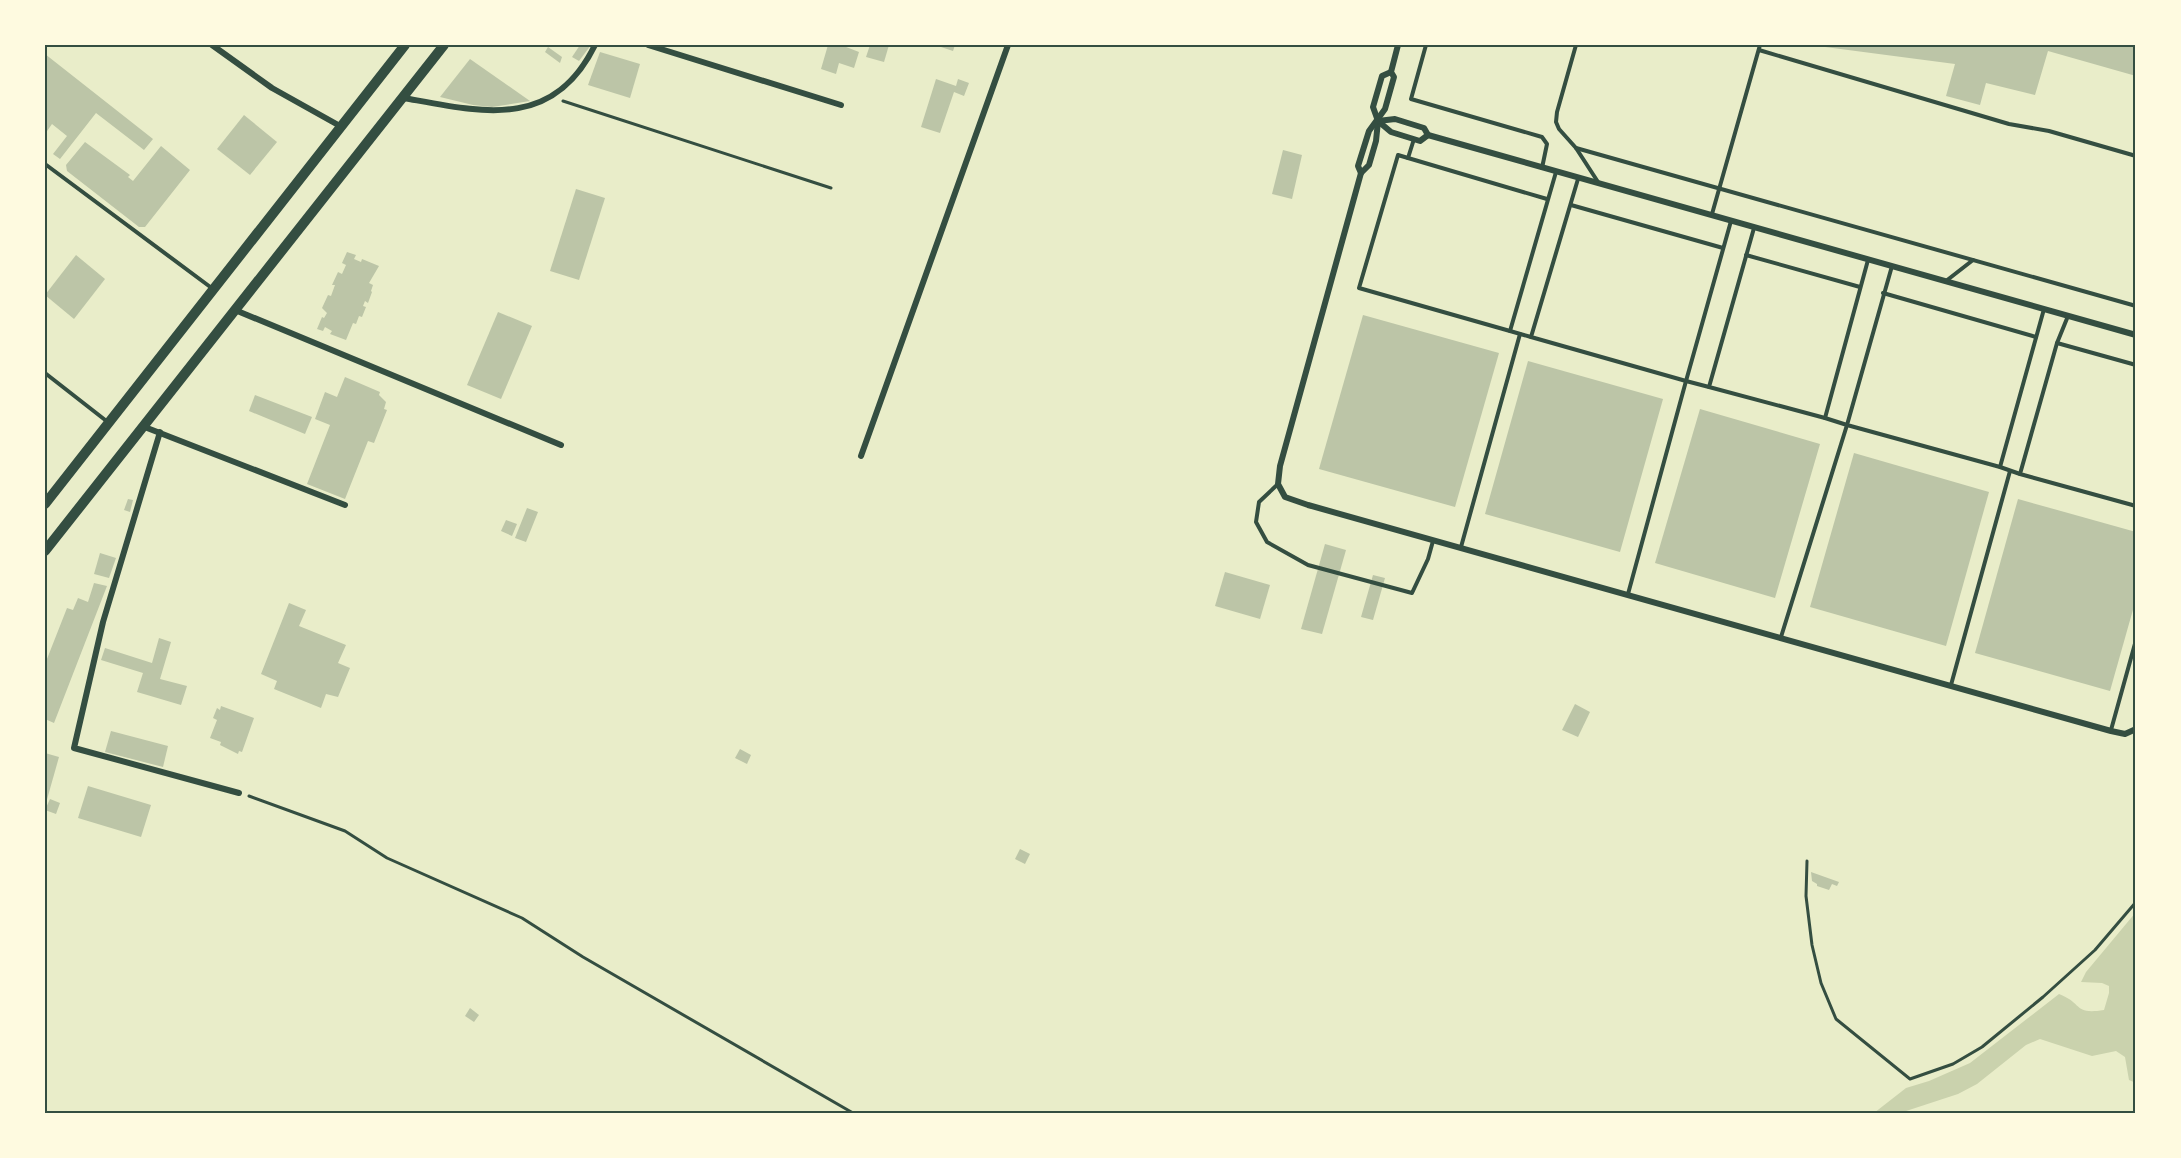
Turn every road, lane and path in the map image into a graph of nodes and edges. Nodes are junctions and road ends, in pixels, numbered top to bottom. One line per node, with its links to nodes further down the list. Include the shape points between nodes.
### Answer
1 (212, 45): 16 (street, via 272,88)
2 (405, 45): 16 (main road)
3 (444, 45): 13 (main road)
4 (595, 45): 12 (street, via 588,59)
5 (648, 45): 14 (street)
6 (1008, 45): 64 (street)
7 (1398, 45): 11 (street)
8 (1426, 45): 23 (lane, via 1411,99 1542,136 1547,144)
9 (1576, 45): 19 (lane, via 1556,122)
10 (1759, 48): 20 (lane, via 2000,121); 29 (lane)
11 (1391, 72): 15 (street, via 1394,77); 15 (street, via 1382,76 1373,107)
12 (552, 97): 13 (street, via 499,111); 28 (path)
13 (404, 98): 46 (main road)
14 (841, 105)
15 (1378, 121): 17 (street, via 1395,119 1424,128); 18 (street, via 1391,132); 25 (street, via 1372,157); 25 (street, via 1369,131 1358,166)
16 (340, 126): 42 (main road)
17 (1428, 135): 18 (street, via 1420,141); 23 (street)
18 (1414, 139): 21 (lane)
19 (1576, 148): 27 (lane); 29 (lane)
20 (2136, 156)
21 (1408, 158): 30 (lane); 48 (lane, via 1398,155 1359,288)
22 (45, 164): 42 (lane)
23 (1542, 168): 24 (street)
24 (1556, 172): 26 (street); 30 (lane)
25 (1361, 173): 68 (street)
26 (1578, 178): 27 (street); 31 (lane)
27 (1600, 185): 32 (street)
28 (831, 188)
29 (1719, 188): 32 (lane); 38 (lane)
30 (1547, 199): 48 (lane)
31 (1571, 205): 35 (lane); 51 (lane)
32 (1711, 216): 33 (street)
33 (1731, 221): 34 (street); 35 (lane)
34 (1754, 228): 36 (lane); 37 (street)
35 (1723, 248): 56 (lane)
36 (1746, 255): 41 (lane); 57 (lane)
37 (1868, 260): 39 (street); 41 (lane)
38 (1973, 260): 40 (lane); 44 (lane)
39 (1892, 266): 40 (street); 43 (lane)
40 (1945, 281): 45 (street)
41 (1860, 287): 58 (lane)
42 (214, 290): 59 (main road)
43 (1883, 293): 52 (lane); 60 (lane)
44 (2136, 306)
45 (2044, 309): 47 (street); 52 (lane)
46 (235, 310): 61 (main road); 63 (street)
47 (2068, 316): 50 (street); 53 (lane)
48 (1510, 331): 49 (lane)
49 (1520, 334): 51 (lane); 73 (lane)
50 (2136, 335)
51 (1531, 337): 56 (lane)
52 (2036, 337): 65 (lane)
53 (2057, 343): 54 (lane); 67 (lane)
54 (2136, 365)
55 (45, 373): 59 (lane)
56 (1686, 381): 57 (lane); 75 (lane)
57 (1709, 387): 58 (lane)
58 (1825, 418): 60 (lane)
59 (109, 423): 69 (main road)
60 (1847, 424): 65 (lane); 76 (lane)
61 (142, 426): 62 (street); 74 (main road)
62 (160, 432): 70 (street); 81 (street, via 104,622 74,748)
63 (561, 446)
64 (861, 456)
65 (2000, 467): 66 (lane)
66 (2010, 471): 67 (lane); 78 (lane)
67 (2020, 474): 71 (lane)
68 (1278, 484): 72 (street, via 1285,497 1293,500); 72 (lane, via 1259,502 1256,522 1267,542 1308,566 1412,593)
69 (45, 504)
70 (345, 505)
71 (2136, 506)
72 (1433, 540): 73 (street)
73 (1461, 547): 75 (street)
74 (45, 551)
75 (1628, 594): 76 (street)
76 (1781, 637): 78 (street)
77 (2136, 640): 80 (lane)
78 (1951, 686): 80 (street)
79 (2136, 730): 80 (street, via 2125,734)
80 (2111, 731)
81 (239, 793): 84 (path, via 345,831 387,858 522,918)
82 (1807, 861): 83 (path, via 1806,896 1812,945 1821,983 1836,1019 1910,1079 1953,1064 1982,1047 2095,950)
83 (2136, 902)
84 (853, 1113)

